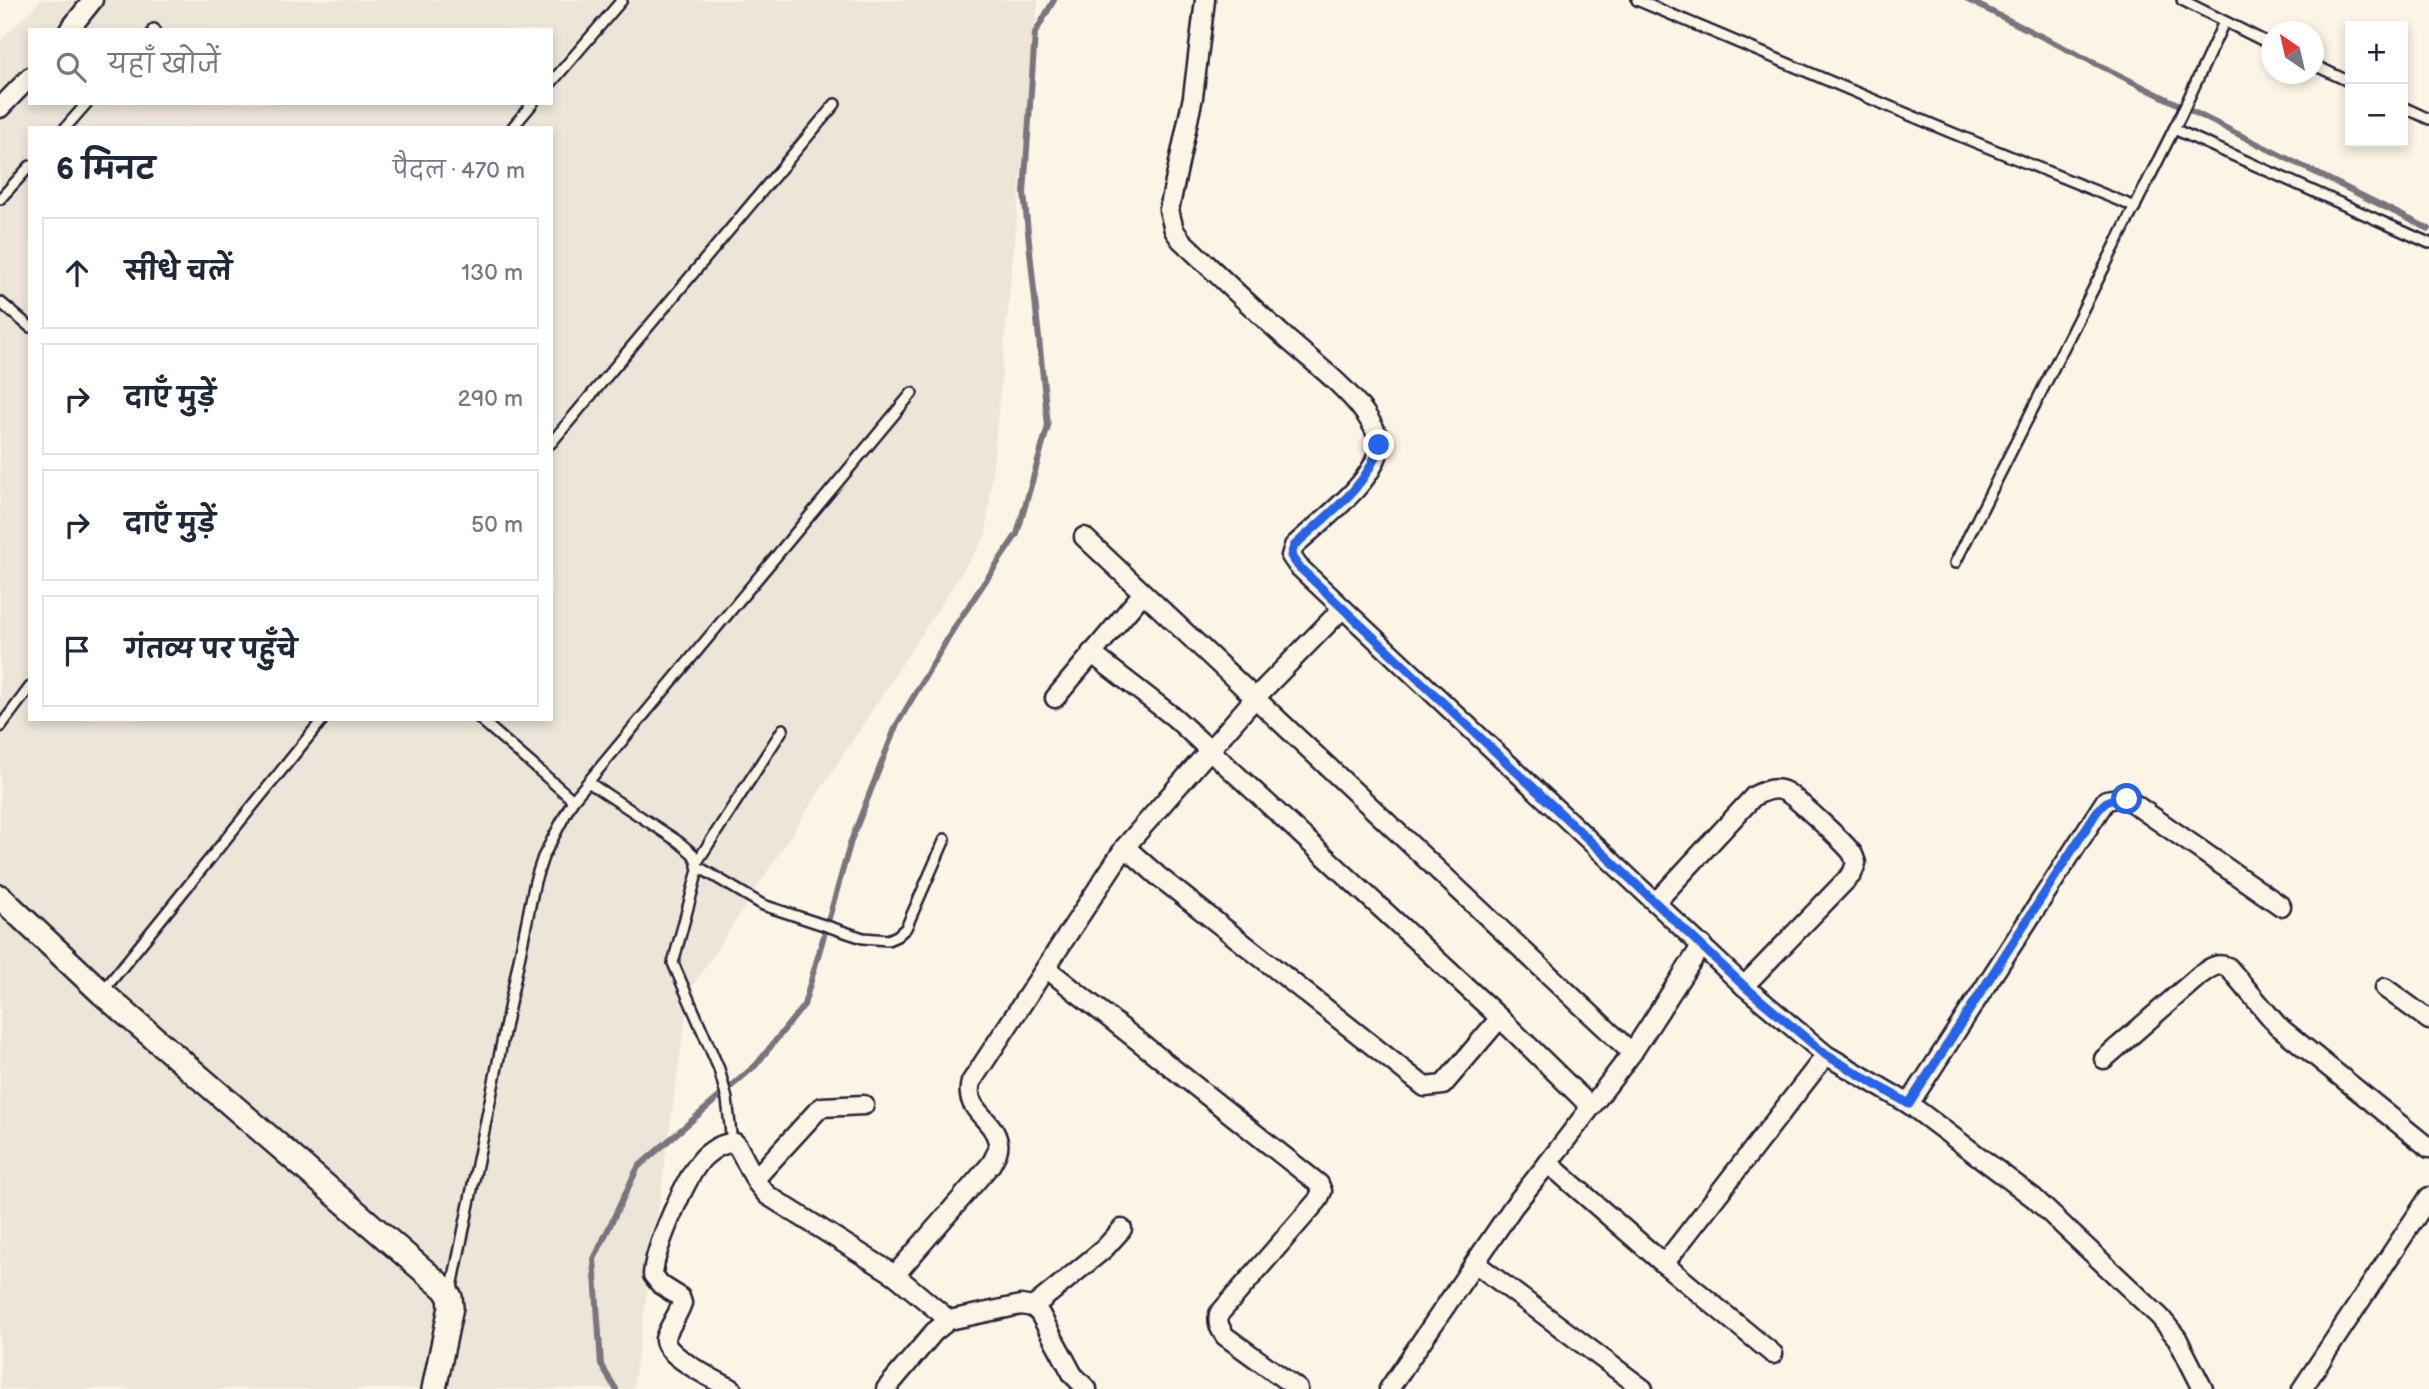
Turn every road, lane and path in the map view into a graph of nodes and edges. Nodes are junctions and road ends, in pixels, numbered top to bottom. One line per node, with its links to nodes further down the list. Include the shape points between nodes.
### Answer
1 (93, 0): 7 (street)
2 (622, 0): 12 (lane)
3 (1205, 0): 33 (street, via 1170,220 1181,240 1342,388 1374,428 1379,445 1367,476 1294,546 1291,556)
4 (1637, 0): 24 (lane)
5 (2182, 0): 6 (lane)
6 (2224, 22): 8 (lane); 21 (lane)
7 (71, 28)
8 (2261, 40)
9 (2324, 70): 11 (lane)
10 (28, 79): 16 (street)
11 (2345, 80)
12 (553, 81)
13 (835, 104): 29 (lane)
14 (85, 105): 19 (lane)
15 (531, 105): 20 (lane)
16 (0, 108)
17 (2408, 110): 18 (lane)
18 (2429, 120)
19 (67, 126)
20 (514, 126)
21 (2174, 129): 24 (lane); 25 (lane)
22 (28, 168): 23 (lane)
23 (0, 199)
24 (2135, 207): 31 (lane)
25 (2429, 243)
26 (0, 302): 27 (lane)
27 (28, 325)
28 (912, 393): 43 (lane)
29 (553, 441)
30 (1084, 537): 32 (street)
31 (1955, 563)
32 (1143, 593): 34 (street); 37 (street)
33 (1342, 609): 37 (street); 49 (street)
34 (1091, 653): 36 (street); 42 (street)
35 (28, 690): 40 (lane)
36 (1055, 698)
37 (1255, 698): 42 (street); 58 (street)
38 (321, 721): 55 (lane)
39 (482, 721): 44 (lane)
40 (0, 727)
41 (783, 729): 47 (lane)
42 (1209, 750): 46 (street); 56 (street)
43 (588, 782): 44 (lane); 47 (lane, via 679,842)
44 (573, 800): 73 (lane, via 535,881)
45 (945, 839): 47 (lane, via 906,928 888,940 863,938 763,905)
46 (1125, 847): 52 (street); 56 (street, via 1425,1087 1443,1084)
47 (697, 864): 64 (lane, via 673,963 722,1078)
48 (0, 897): 55 (street)
49 (1656, 902): 51 (street); 53 (street, via 1763,791 1787,792 1843,844 1856,863 1852,874)
50 (2281, 906): 61 (street, via 2127,799 2106,800)
51 (1702, 945): 53 (street); 58 (street)
52 (1046, 968): 72 (street, via 968,1092 993,1132 998,1150 991,1164); 81 (street, via 1319,1184 1318,1200 1218,1319 1225,1336)
53 (1744, 986): 59 (street)
54 (2385, 988): 57 (street)
55 (102, 993): 73 (street, via 435,1278)
56 (1500, 1018): 63 (street)
57 (2429, 1020)
58 (1632, 1054): 63 (street)
59 (1826, 1055): 61 (street); 71 (street)
60 (2104, 1059): 65 (street, via 2200,975 2221,965 2228,967 2278,1026)
61 (1909, 1104): 84 (street, via 2034,1198 2139,1296 2177,1338)
62 (864, 1105): 67 (street, via 822,1107)
63 (1591, 1107): 66 (street)
64 (732, 1143): 67 (street); 78 (street, via 720,1146 698,1166 675,1206 653,1275 682,1303 665,1340 667,1346 678,1358)
65 (2429, 1148)
66 (1548, 1163): 70 (street); 71 (street)
67 (755, 1179): 72 (street, via 777,1202)
68 (2429, 1197): 85 (street)
69 (1122, 1228): 74 (street, via 1104,1249)
70 (1475, 1263): 82 (street); 83 (street)
71 (1664, 1264): 76 (street)
72 (895, 1275): 75 (street)
73 (450, 1297): 77 (street)
74 (1033, 1307): 75 (street, via 1021,1305); 80 (street, via 1073,1375)
75 (949, 1320): 79 (street)
76 (1773, 1354)
77 (434, 1389)
78 (732, 1389)
79 (887, 1389)
80 (1087, 1389)
81 (1298, 1389)
82 (1390, 1389)
83 (1643, 1389)
84 (2203, 1389)
85 (2302, 1389)

